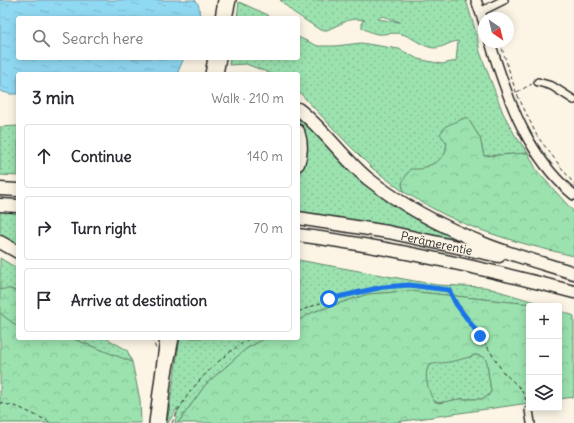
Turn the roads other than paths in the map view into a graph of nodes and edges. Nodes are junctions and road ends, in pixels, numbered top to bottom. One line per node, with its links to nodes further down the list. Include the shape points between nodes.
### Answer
1 (223, 0): 6 (main road)
2 (231, 0): 7 (main road)
3 (476, 0): 5 (main road)
4 (504, 0): 5 (street)
5 (480, 12)
6 (220, 16)
7 (228, 16)
8 (492, 48): 20 (main road, via 509,99 528,140 552,173)
9 (213, 60): 11 (main road)
10 (221, 60): 12 (main road)
11 (210, 72)
12 (218, 72)
13 (538, 82): 14 (street, via 552,86)
14 (574, 100)
15 (300, 111): 27 (highway, via 366,177 388,193 467,236)
16 (300, 139): 17 (highway)
17 (300, 155)
18 (0, 189): 19 (highway)
19 (16, 190)
20 (574, 195)
21 (0, 205): 22 (highway)
22 (16, 206)
23 (300, 218): 27 (highway, Perämerentie, via 388,232)
24 (300, 235): 28 (highway, Perämerentie, via 473,266)
25 (0, 242): 26 (highway)
26 (16, 251)
27 (574, 274)
28 (574, 292)
29 (165, 340): 32 (main road)
30 (174, 340): 33 (main road)
31 (529, 411): 34 (street)
32 (154, 423)
33 (162, 423)
34 (531, 423)

